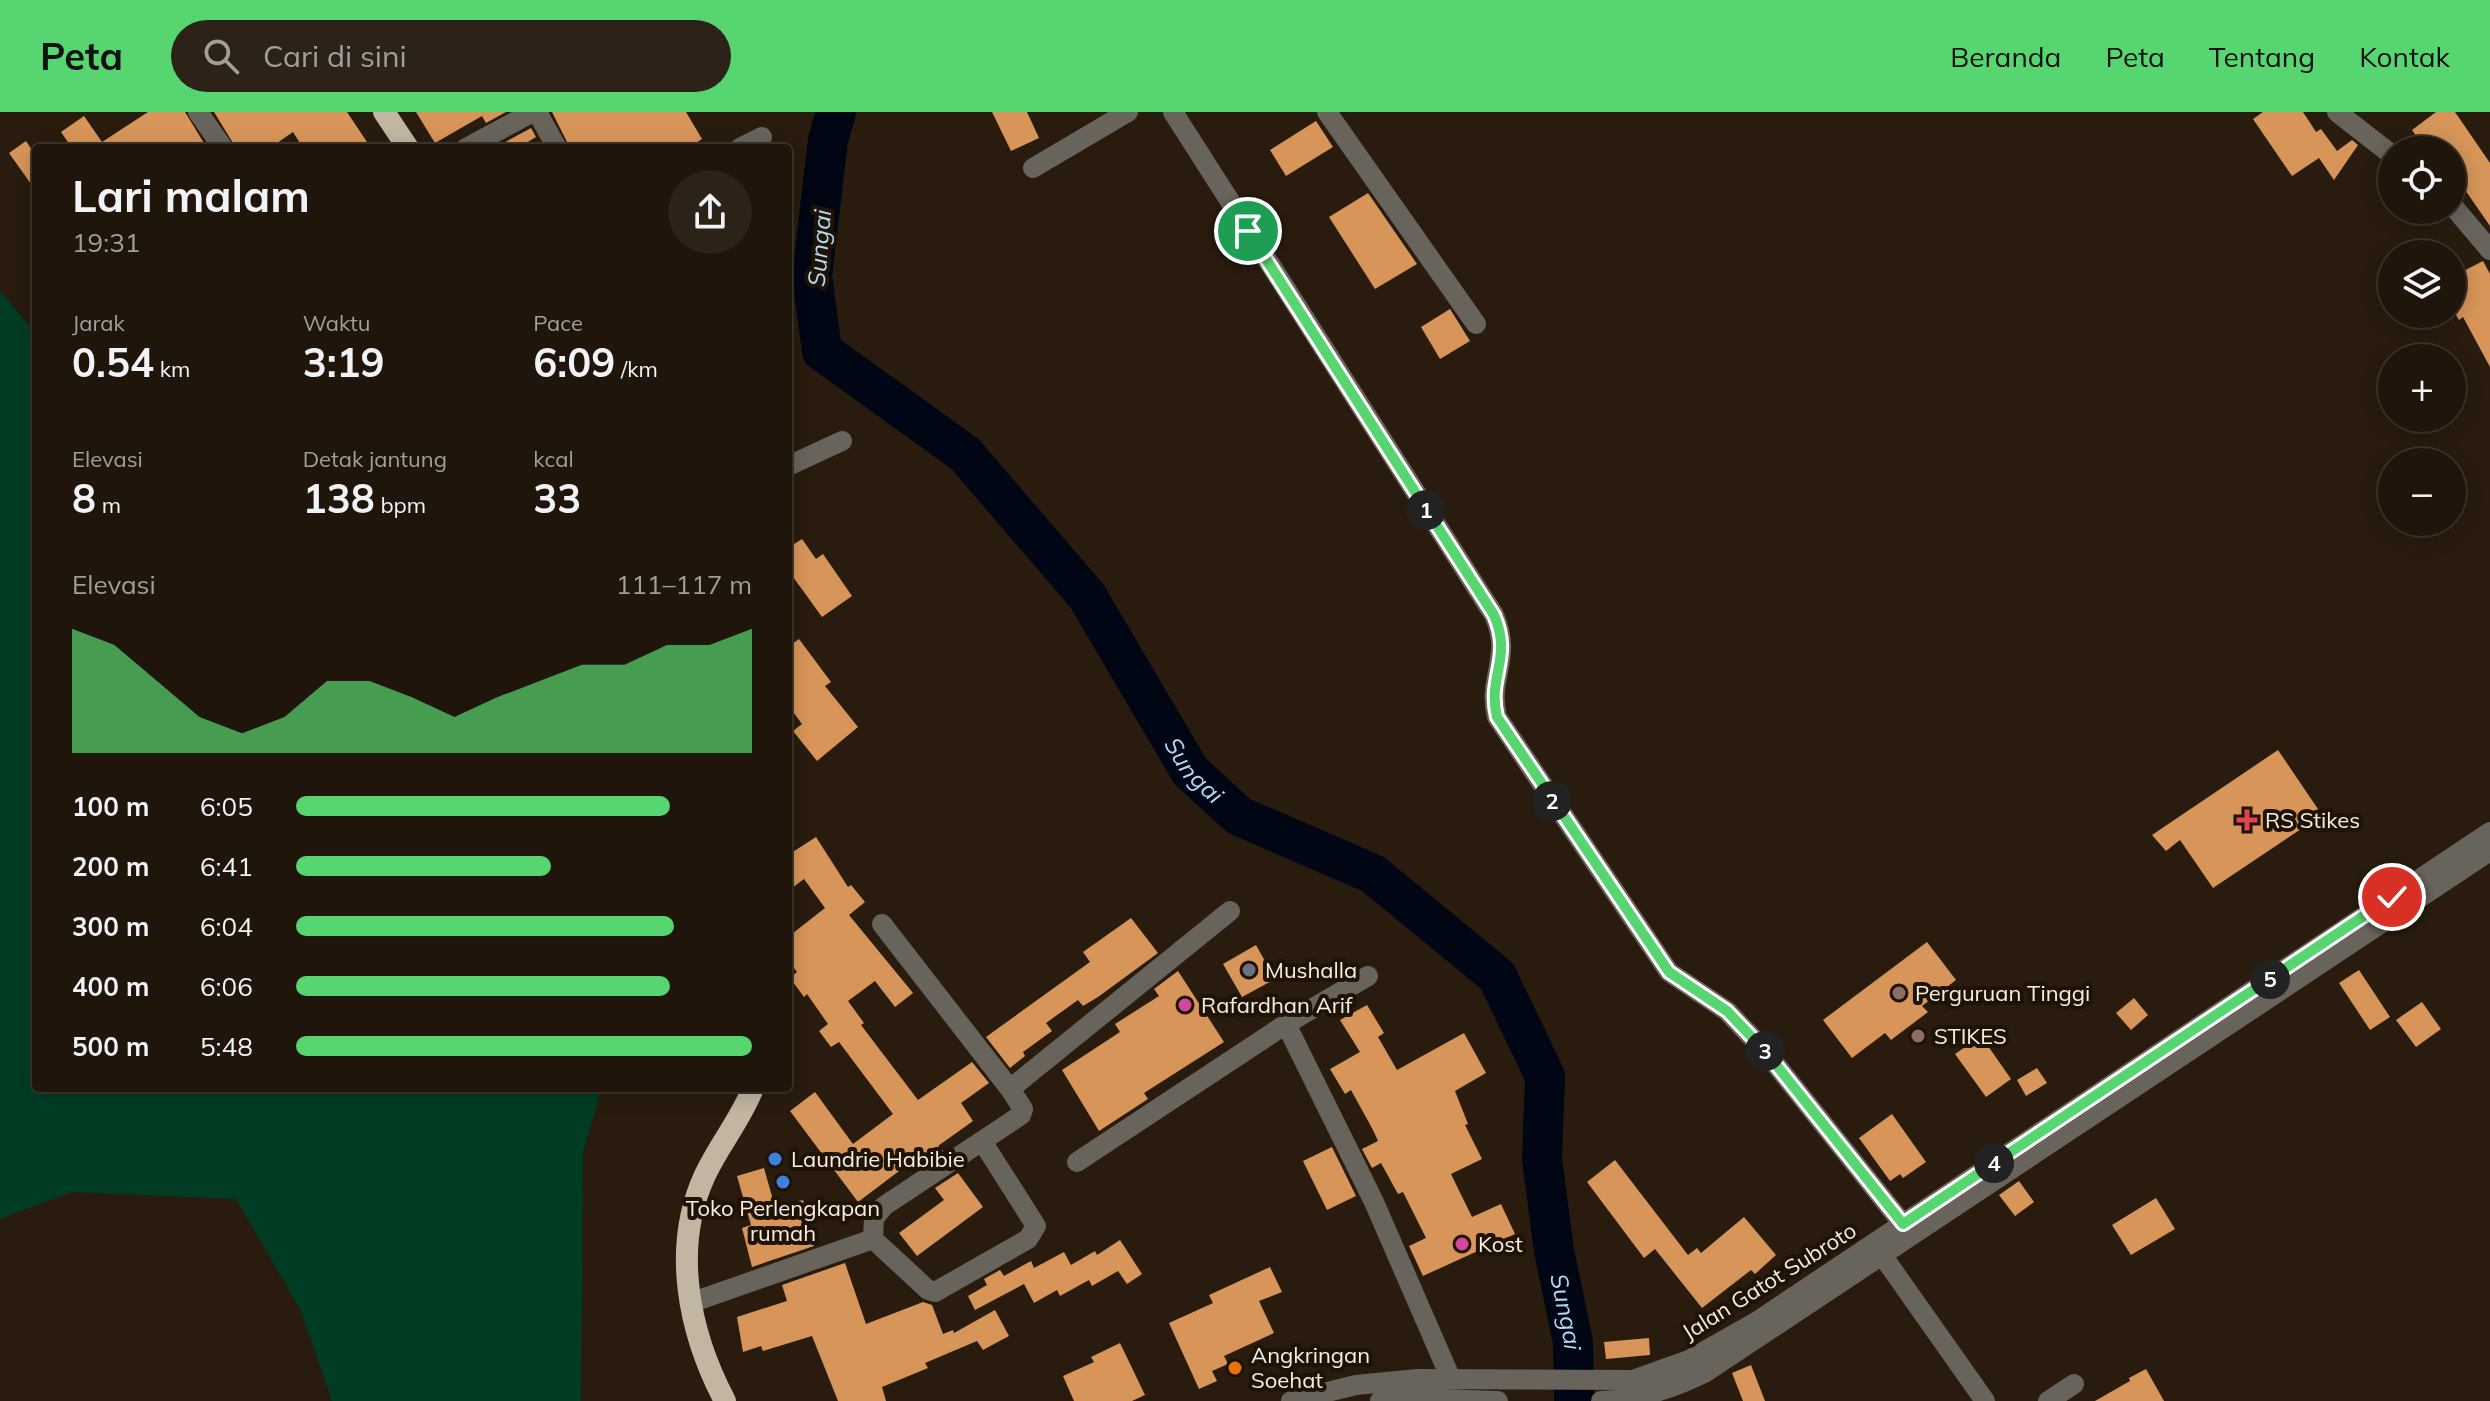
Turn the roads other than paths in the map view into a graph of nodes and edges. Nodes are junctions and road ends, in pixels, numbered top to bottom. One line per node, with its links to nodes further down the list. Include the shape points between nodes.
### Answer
1 (384, 112): 10 (highway)
2 (535, 112): 11 (street); 12 (street)
3 (1128, 112): 15 (street)
4 (1173, 112): 31 (street, via 1494,615 1504,649 1493,701 1497,717 1669,972 1727,1011 1765,1051)
5 (1327, 112): 18 (street)
6 (2337, 112): 14 (street)
7 (206, 115): 9 (street)
8 (762, 137): 13 (street)
9 (221, 144)
10 (405, 144)
11 (474, 144)
12 (555, 144)
13 (748, 144)
14 (2378, 144)
15 (1033, 168)
16 (2466, 222): 17 (street)
17 (2490, 250)
18 (1476, 324)
19 (842, 441): 20 (street)
20 (792, 464)
21 (2490, 832): 31 (street, Jalan Gatot Subroto)
22 (2490, 851): 33 (street, Jalan Gatot Subroto)
23 (1230, 911): 27 (street)
24 (882, 924): 27 (street)
25 (1368, 976): 26 (street)
26 (1286, 1024): 30 (street); 35 (street, via 1374,1202)
27 (1010, 1089): 29 (street, via 1023,1109 1021,1115)
28 (751, 1092): 34 (highway, via 704,1176 688,1243)
29 (982, 1141): 32 (street, via 884,1206 874,1218); 32 (street, via 1036,1226 1028,1239 935,1292)
30 (1077, 1162)
31 (1903, 1224): 35 (street, Jalan Gatot Subroto, via 1756,1322 1689,1360 1650,1375 1610,1381)
32 (873, 1239): 34 (street)
33 (1882, 1255): 42 (street, Jalan Gatot Subroto, via 1706,1372 1667,1390); 43 (street)
34 (690, 1303): 37 (highway, via 700,1347)
35 (1451, 1379): 38 (street, Jalan Gatot Subroto, via 1356,1385)
36 (2074, 1384): 44 (street)
37 (725, 1401)
38 (1291, 1401)
39 (1380, 1401): 40 (street)
40 (1498, 1401)
41 (1601, 1401): 42 (street, Jalan Gatot Subroto)
42 (1621, 1401)
43 (1985, 1401)
44 (2048, 1401)

